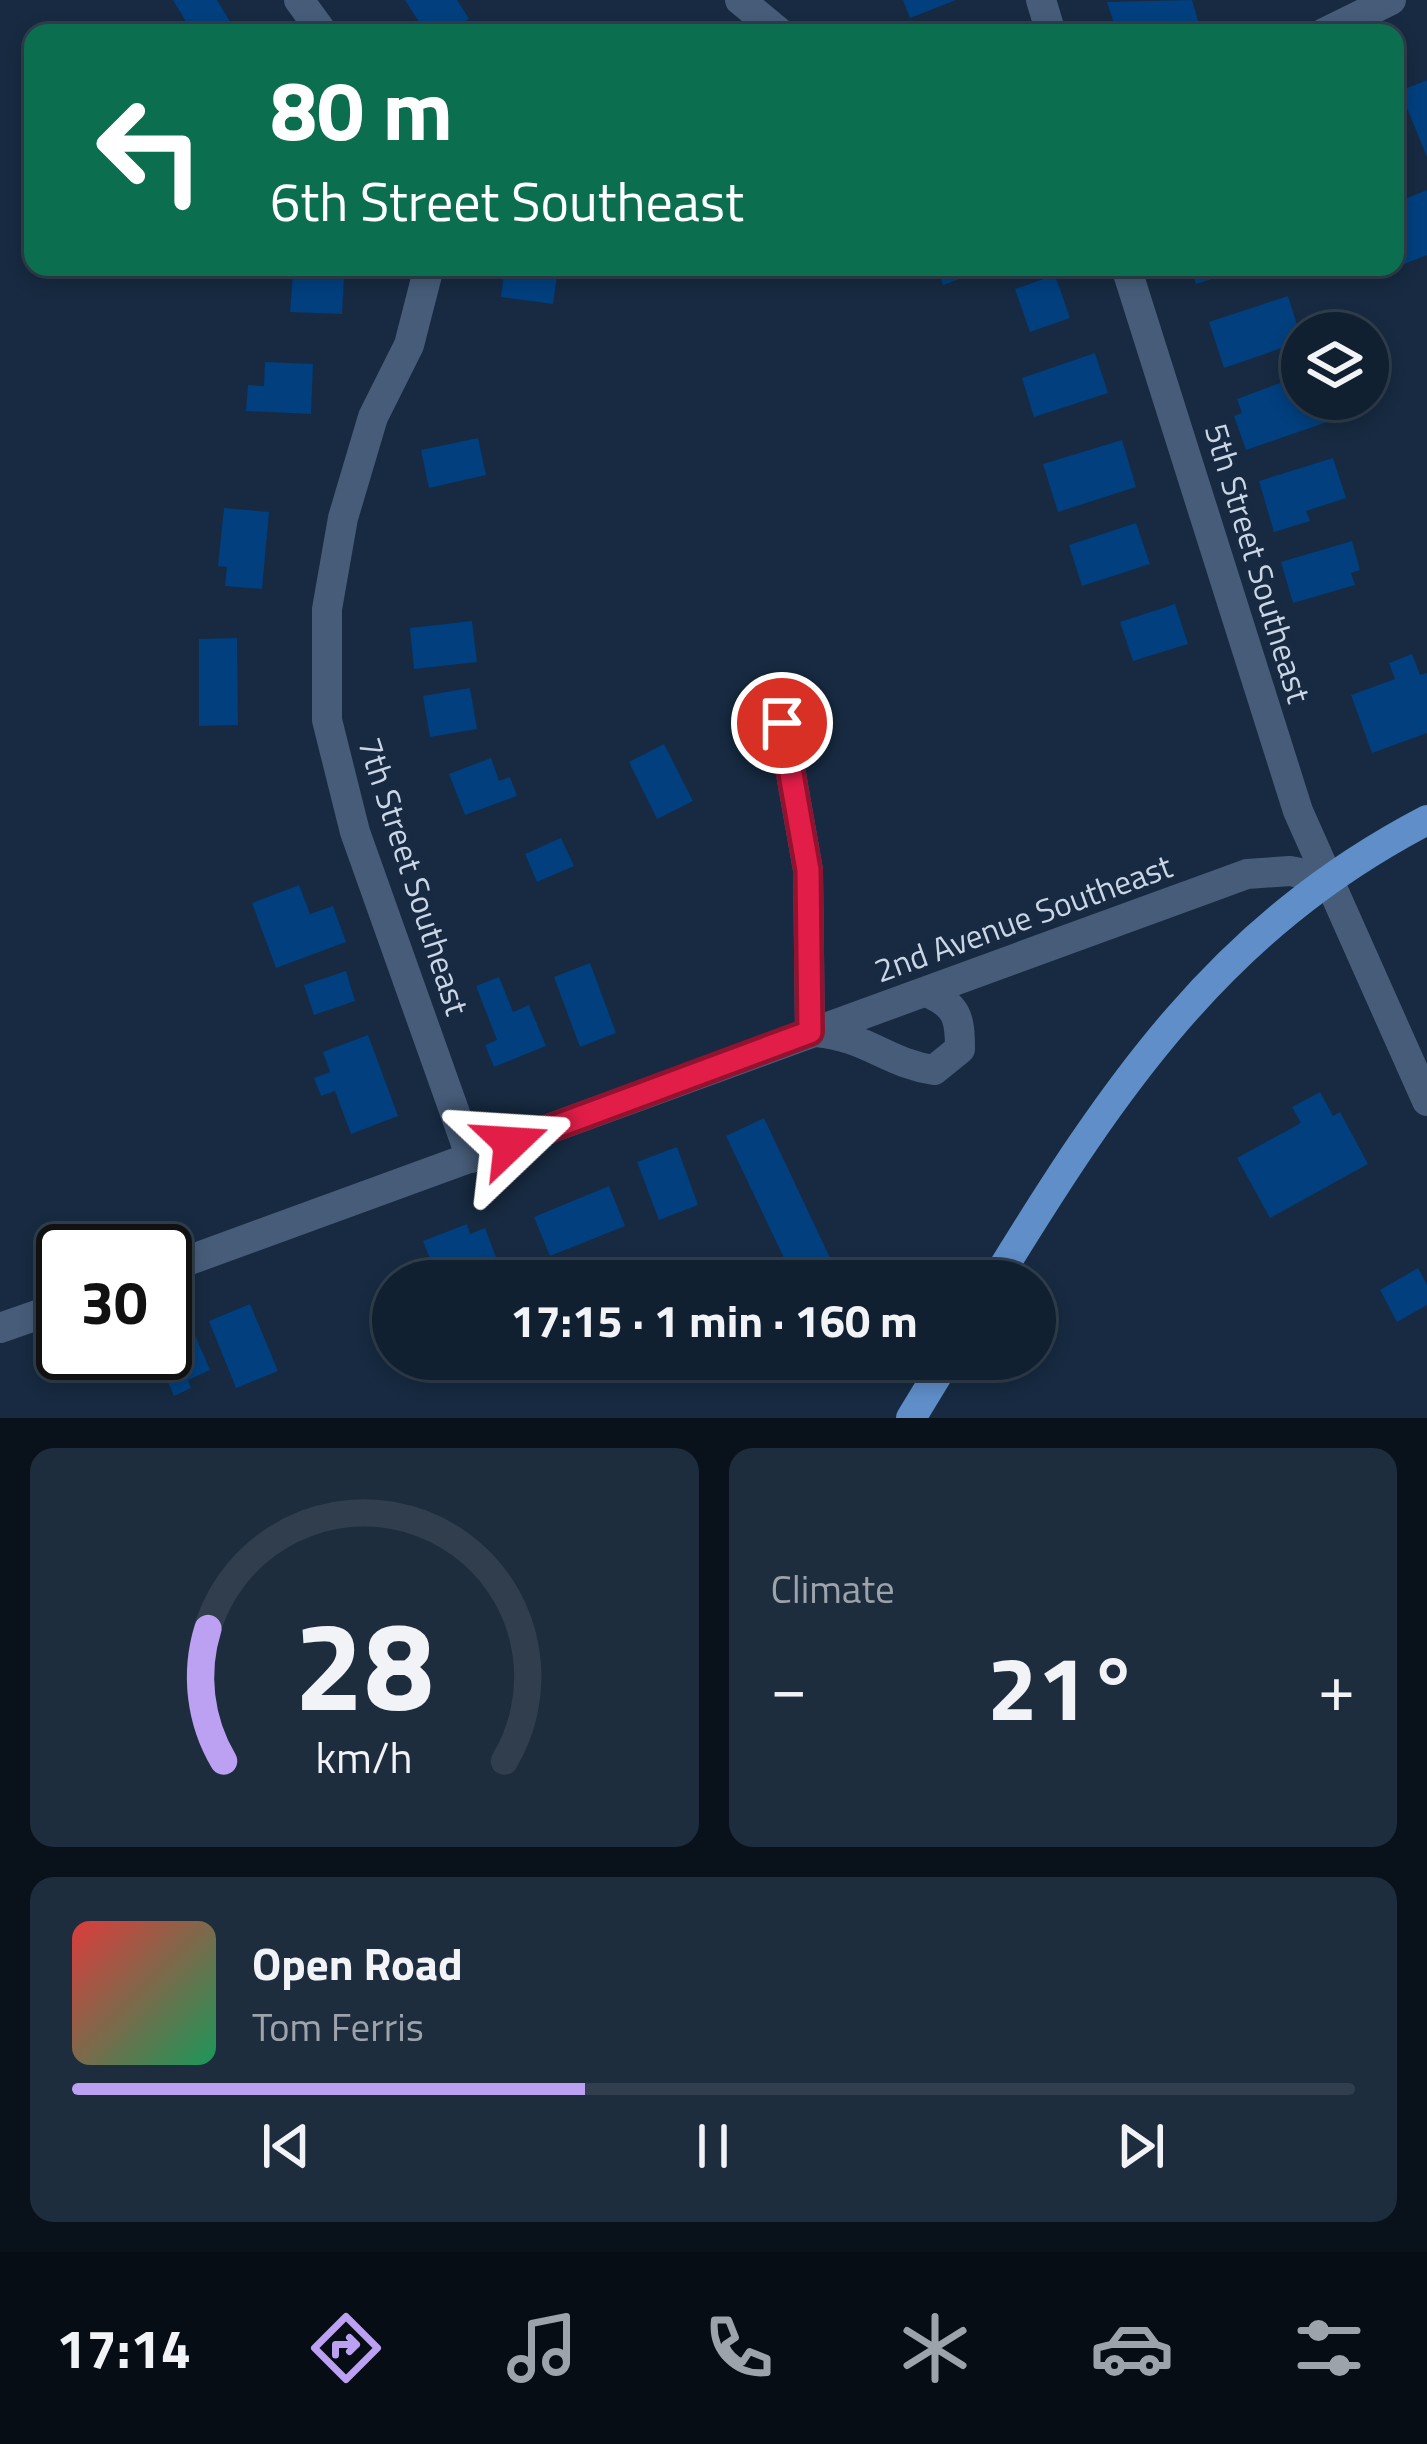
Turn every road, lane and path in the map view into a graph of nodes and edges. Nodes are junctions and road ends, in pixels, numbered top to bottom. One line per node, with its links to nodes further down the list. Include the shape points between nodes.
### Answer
1 (740, 0): 3 (street)
2 (1391, 0): 4 (street)
3 (769, 24)
4 (1342, 24)
5 (427, 276): 13 (street, 7th Street Southeast, via 343,518 327,608 328,720 355,832)
6 (1129, 276): 9 (street, 5th Street Southeast)
7 (782, 723): 11 (street, via 808,870)
8 (1427, 820): 9 (main road)
9 (1326, 878): 10 (street, 2nd Avenue Southeast, via 1247,874); 12 (street, 5th Street Southeast); 15 (main road, via 1254,936 1172,1026 1088,1135)
10 (926, 992): 11 (street, 2nd Avenue Southeast); 11 (street, via 960,1017 960,1049 934,1070 901,1065 850,1035)
11 (810, 1032): 13 (street, 2nd Avenue Southeast)
12 (1427, 1101)
13 (471, 1158): 14 (street, 2nd Avenue Southeast)
14 (192, 1259)
15 (1008, 1260)
16 (36, 1315): 17 (street)
17 (0, 1328)
18 (934, 1380): 19 (main road)
19 (910, 1418)

